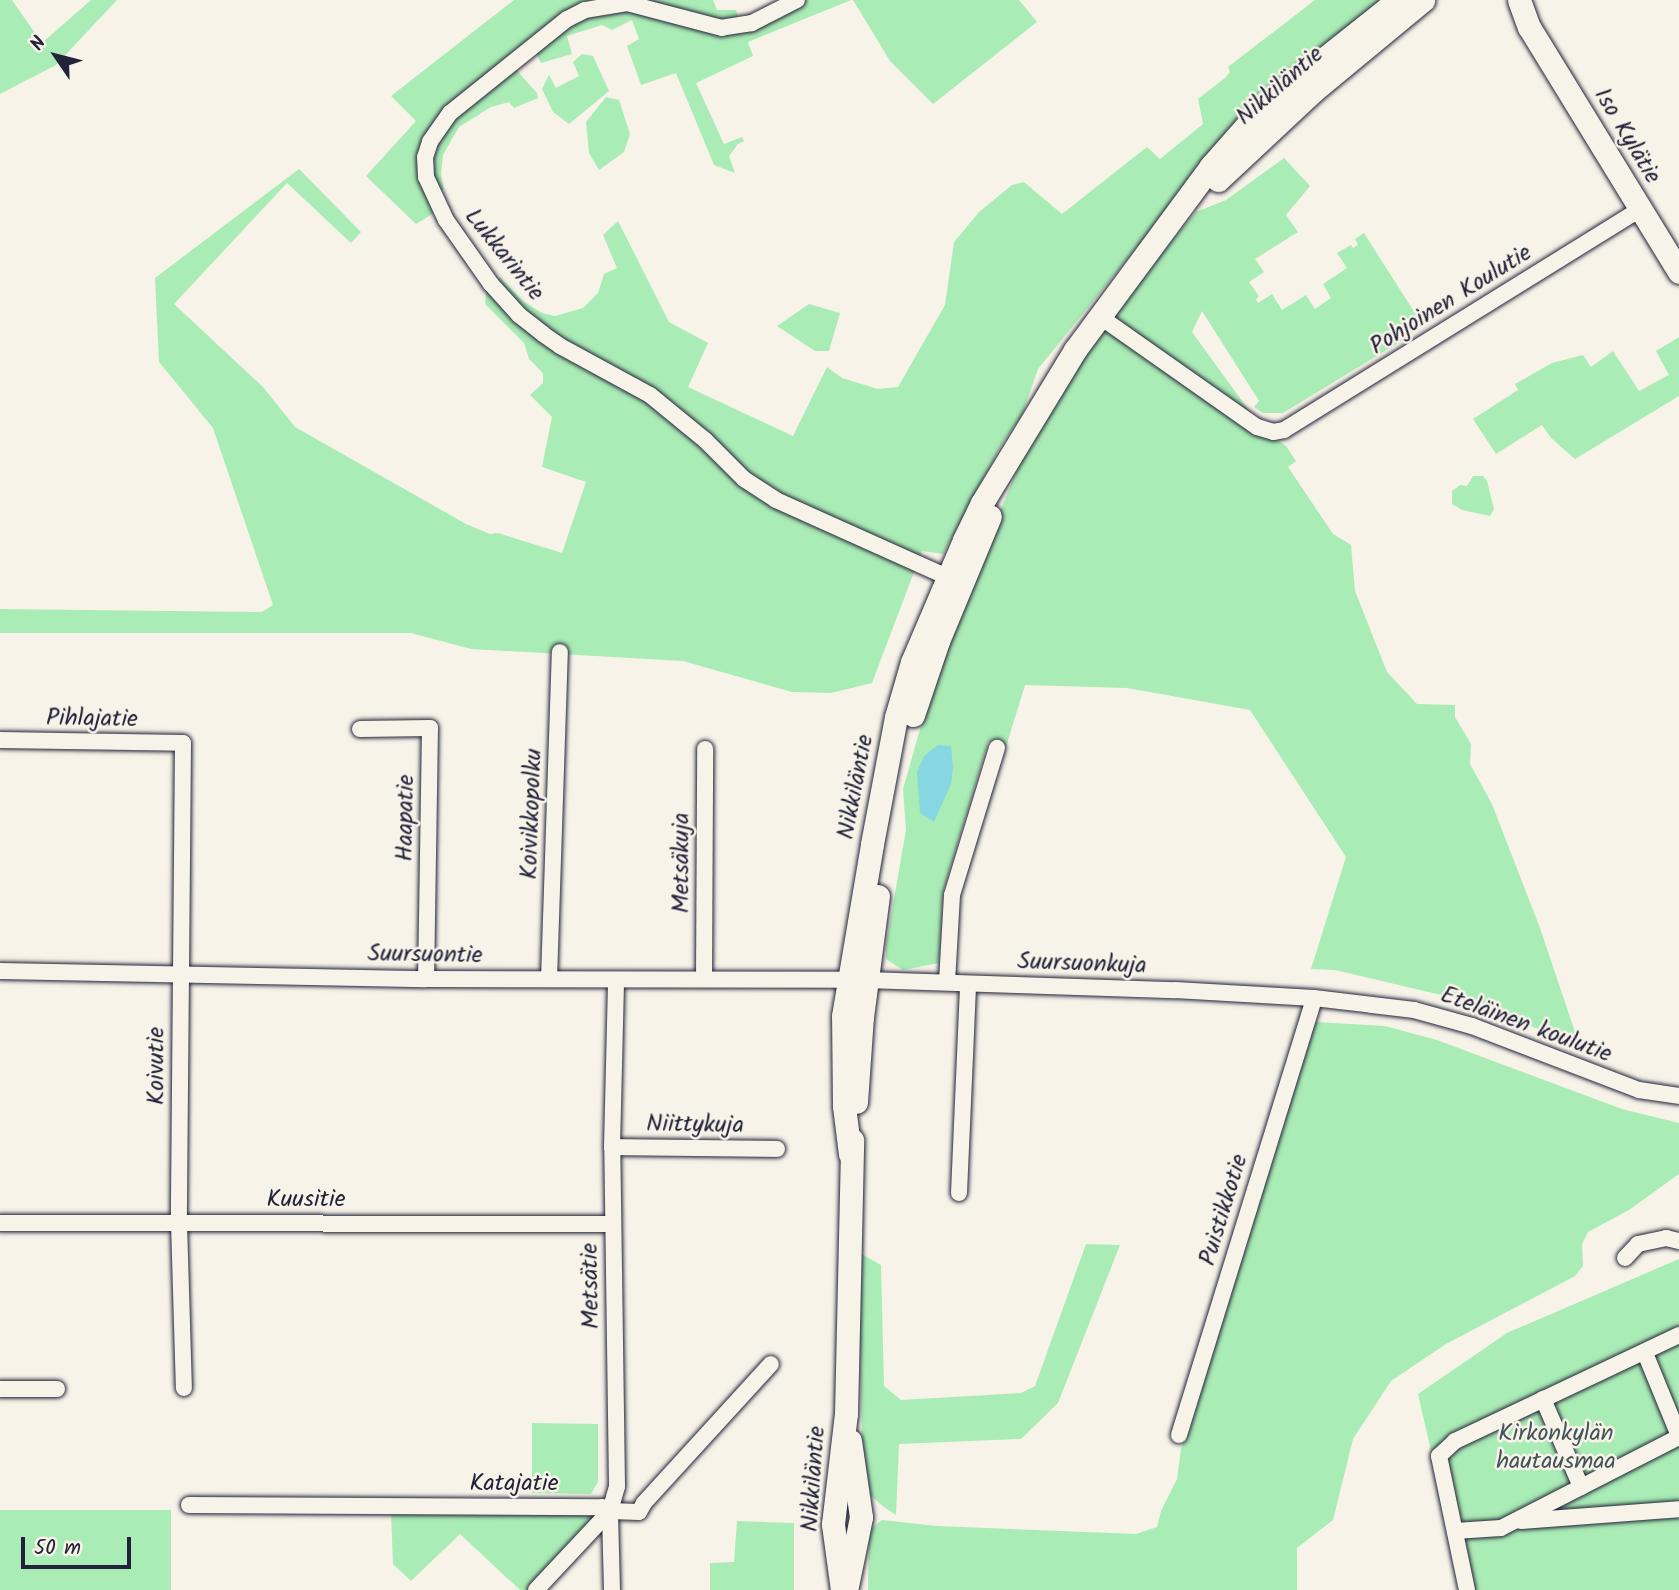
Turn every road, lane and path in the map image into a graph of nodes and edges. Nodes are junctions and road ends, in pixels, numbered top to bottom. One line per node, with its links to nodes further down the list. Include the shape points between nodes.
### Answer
1 (797, 0): 11 (street, Lukkarintie, via 752,23 722,28 627,3 585,10 567,19 443,120 425,157 426,177 434,198 491,284 519,314 560,346 650,395 744,479 776,500)
2 (1398, 0): 8 (street, Nikkiläntie, via 1262,108)
3 (1423, 0): 8 (street, Nikkiläntie, via 1313,91)
4 (1502, 0): 6 (street, Iso Kylätie)
5 (1519, 0): 6 (street, Iso Kylätie)
6 (1529, 27): 7 (street, Iso Kylätie)
7 (1641, 209): 9 (street, Iso Kylätie); 10 (street, Pohjoinen Koulutie, via 1284,430 1257,427)
8 (1175, 216): 10 (street, Nikkiläntie)
9 (1679, 272)
10 (1099, 316): 11 (street, Nikkiläntie, via 1014,453)
11 (954, 580): 24 (street, Nikkiläntie, via 900,761)
12 (560, 652): 22 (street, Koivikkopolku)
13 (360, 729): 21 (street, Haapatie, via 430,728)
14 (0, 740): 15 (street, Pihlajatie)
15 (183, 743): 19 (street, Koivutie)
16 (705, 748): 20 (street, Metsäkuja)
17 (997, 748): 25 (street, via 951,903)
18 (0, 971): 19 (street, Suursuontie)
19 (180, 973): 21 (street, Suursuontie); 33 (street, Koivutie)
20 (704, 978): 23 (street, Suursuontie); 24 (street, Suursuontie)
21 (426, 979): 22 (street, Suursuontie)
22 (549, 979): 23 (street, Suursuontie)
23 (616, 980): 29 (street, Metsätie)
24 (857, 980): 25 (street, Suursuonkuja); 54 (street, Nikkiläntie, via 846,1414 833,1524)
25 (947, 982): 26 (street, Suursuonkuja)
26 (968, 984): 27 (street, Suursuonkuja); 31 (street)
27 (1314, 998): 28 (street, Eteläinen koulutie, via 1375,1003 1437,1016 1639,1090); 44 (street, Puistikkotie)
28 (1679, 1096)
29 (612, 1147): 30 (street, Niittykuja); 34 (street, Metsätie)
30 (777, 1149)
31 (960, 1193)
32 (0, 1223): 33 (street, Kuusitie)
33 (179, 1223): 34 (street, Kuusitie); 40 (street, Koivutie)
34 (612, 1224): 49 (street, Metsätie, via 617,1486)
35 (1679, 1241): 36 (street, via 1666,1238 1638,1244)
36 (1625, 1258)
37 (1679, 1335): 38 (street)
38 (1645, 1353): 43 (street); 45 (street)
39 (771, 1364): 49 (street, Katajatie, via 639,1512)
40 (184, 1388)
41 (57, 1389): 42 (street)
42 (0, 1390)
43 (1543, 1399): 46 (street); 51 (street, via 1455,1441 1439,1456)
44 (1179, 1435)
45 (1679, 1437): 46 (street)
46 (1581, 1487): 50 (street)
47 (189, 1505): 49 (street, Katajatie, via 602,1507)
48 (1679, 1509): 50 (street)
49 (610, 1511): 52 (street); 53 (street, Metsätie)
50 (1514, 1522): 51 (street, via 1502,1528)
51 (1455, 1531): 55 (street)
52 (536, 1590)
53 (612, 1590)
54 (844, 1590)
55 (1467, 1590)

